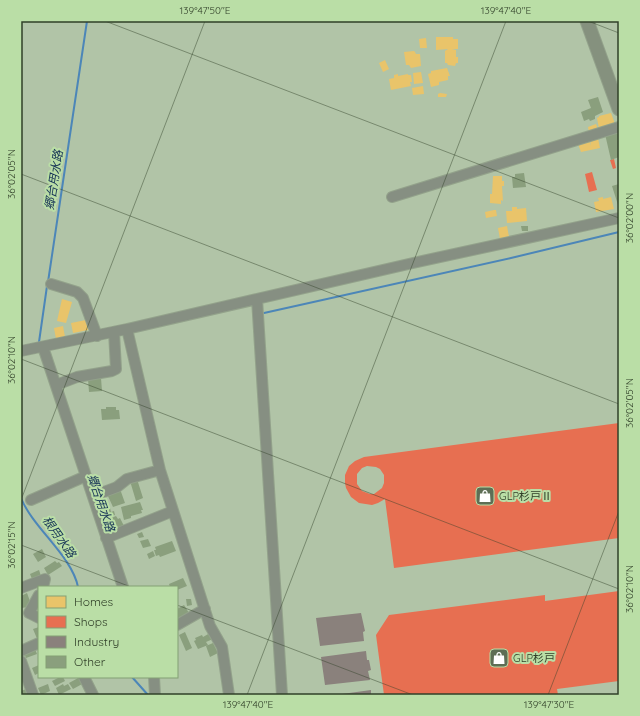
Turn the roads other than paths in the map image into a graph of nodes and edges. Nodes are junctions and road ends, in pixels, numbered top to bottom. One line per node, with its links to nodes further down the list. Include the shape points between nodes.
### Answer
1 (587, 21): 2 (main road)
2 (619, 109)
3 (619, 127): 4 (street)
4 (392, 198)
5 (619, 218): 7 (street)
6 (51, 284): 10 (street, via 77,292 83,298)
7 (257, 299): 8 (street); 36 (street)
8 (127, 329): 9 (street); 14 (street)
9 (114, 332): 10 (street); 13 (street, via 116,369 77,377)
10 (97, 336): 11 (street)
11 (43, 347): 12 (street); 13 (street)
12 (21, 351)
13 (56, 385): 15 (street)
14 (160, 470): 16 (street, via 127,480 117,488); 18 (street)
15 (84, 477): 16 (street); 17 (street)
16 (93, 496): 19 (street)
17 (31, 500)
18 (173, 511): 19 (street); 24 (street)
19 (106, 538): 21 (street)
20 (43, 586): 22 (street, via 45,579)
21 (123, 586)
22 (21, 588)
23 (38, 597): 25 (street, via 29,613)
24 (205, 609): 26 (street); 35 (street, via 210,626 222,647)
25 (38, 618)
26 (178, 624)
27 (38, 643): 28 (street)
28 (21, 651)
29 (22, 665): 32 (street)
30 (84, 678): 33 (street)
31 (154, 678): 34 (street)
32 (33, 695)
33 (93, 695)
34 (155, 695)
35 (229, 695)
36 (282, 695)

